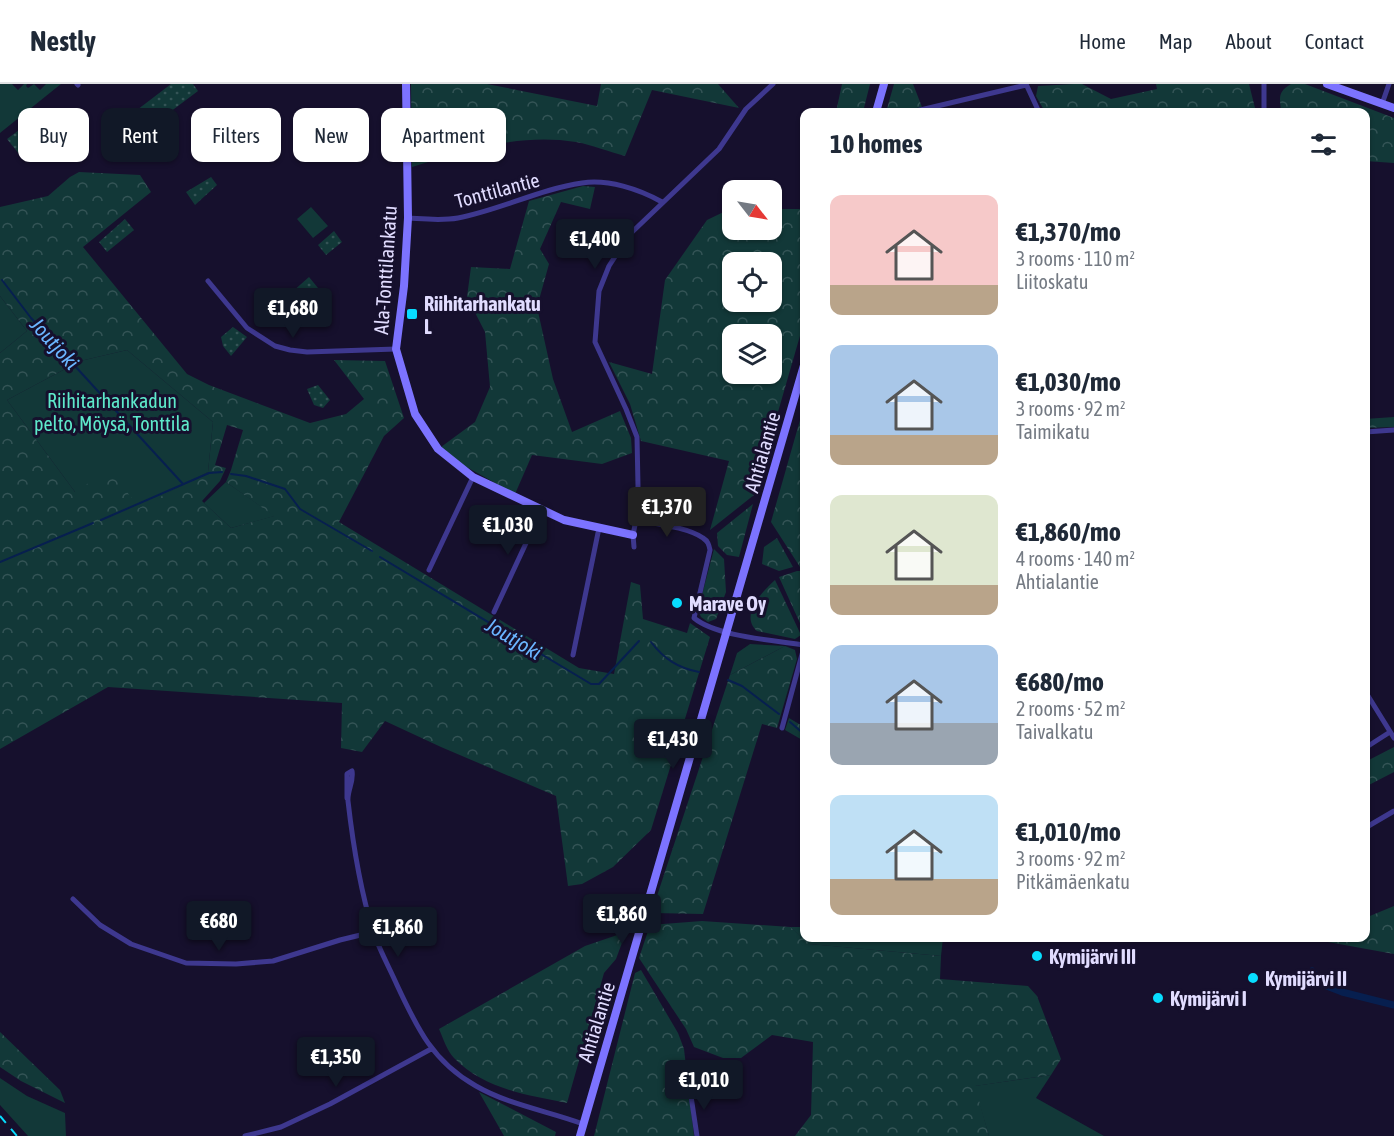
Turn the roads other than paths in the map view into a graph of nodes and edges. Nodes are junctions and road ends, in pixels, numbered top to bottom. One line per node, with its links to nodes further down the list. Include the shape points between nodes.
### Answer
1 (406, 84): 15 (main road, Ala-Tonttilankatu)
2 (773, 84): 14 (street, via 747,109 719,149)
3 (884, 84): 9 (main road)
4 (1264, 84): 12 (street)
5 (1327, 84): 8 (main road)
6 (1389, 84): 8 (street)
7 (1026, 85): 10 (street); 11 (street)
8 (1382, 104): 13 (main road)
9 (877, 108)
10 (929, 108)
11 (1038, 108)
12 (1264, 108)
13 (1394, 108)
14 (662, 202): 15 (street, Tonttilantie, via 612,184 582,183 456,218); 23 (street, via 629,235 599,291 595,342 637,437)
15 (408, 218): 17 (main road, Ala-Tonttilankatu)
16 (208, 281): 17 (street, via 248,328 275,345 307,351)
17 (396, 349): 21 (main road, Ala-Tonttilankatu, via 415,414 438,449)
18 (800, 379): 29 (main road, Ahtialantie)
19 (1394, 430): 20 (street)
20 (1370, 432)
21 (473, 477): 22 (main road, Ala-Tonttilankatu); 27 (street)
22 (541, 511): 24 (main road, Ala-Tonttilankatu); 28 (street)
23 (636, 520): 25 (street); 29 (street, via 704,538 710,550 694,618)
24 (599, 528): 25 (main road, Ala-Tonttilankatu); 31 (street)
25 (633, 535): 26 (street)
26 (634, 547)
27 (429, 570)
28 (494, 612)
29 (727, 632): 30 (street); 44 (main road, Ahtialantie)
30 (800, 645)
31 (573, 655)
32 (800, 661): 34 (street)
33 (1370, 699): 35 (street)
34 (782, 728)
35 (1392, 735): 36 (street)
36 (1370, 746)
37 (347, 798): 41 (street, via 362,889)
38 (1394, 812): 39 (street)
39 (1370, 825)
40 (73, 899): 41 (street, via 100,925 131,944 186,963 273,961)
41 (374, 932): 42 (street, via 412,1017)
42 (431, 1049): 44 (street, via 478,1087); 45 (street, via 281,1127)
43 (708, 1086): 47 (street, via 691,1096)
44 (583, 1124): 46 (main road, Ahtialantie)
45 (245, 1136)
46 (580, 1136)
47 (697, 1136)

